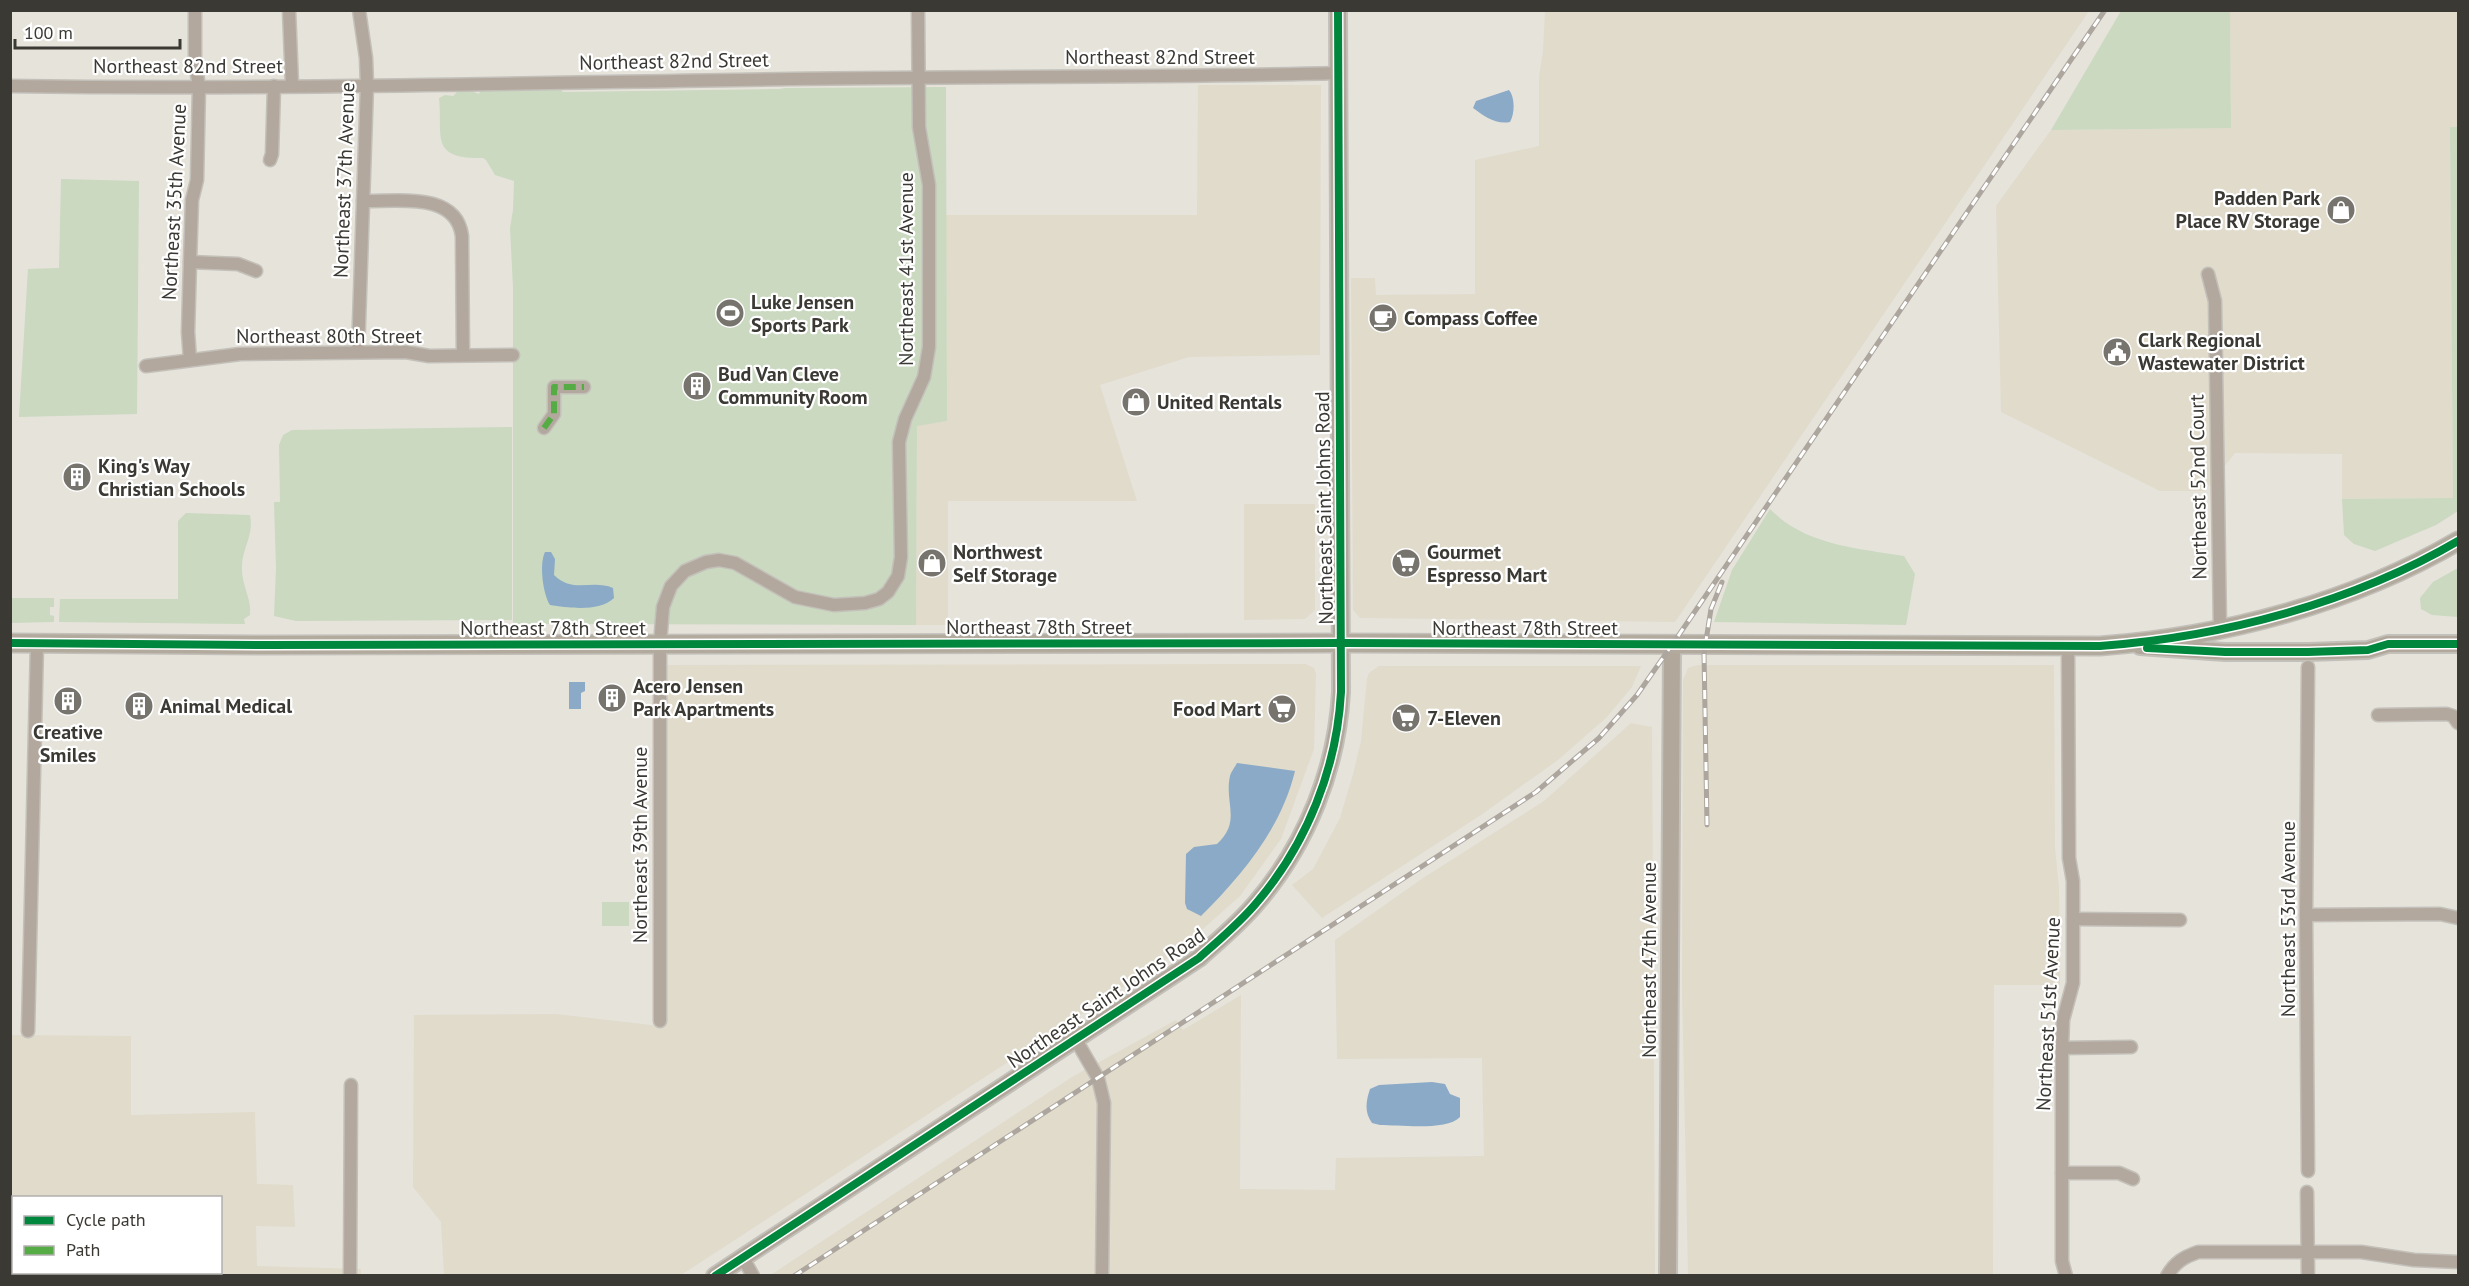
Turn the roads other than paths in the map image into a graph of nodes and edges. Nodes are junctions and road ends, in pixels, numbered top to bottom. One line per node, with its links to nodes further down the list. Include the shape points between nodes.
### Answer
1 (195, 10): 11 (street, Northeast 35th Avenue)
2 (289, 10): 8 (street)
3 (359, 10): 9 (street, Northeast 37th Avenue)
4 (918, 10): 7 (street, Northeast 41st Avenue)
5 (1338, 10): 6 (main road, Northeast Saint Johns Road)
6 (1338, 73): 7 (street, Northeast 82nd Street); 30 (main road, Northeast Saint Johns Road)
7 (918, 77): 9 (street, Northeast 82nd Street); 26 (street, Northeast 41st Avenue, via 919,127 929,185 929,347 924,377 904,419 899,442 901,563)
8 (291, 85): 9 (street, Northeast 82nd Street); 12 (street, Northeast 82nd Street)
9 (367, 85): 14 (street, Northeast 37th Avenue)
10 (10, 86): 11 (street, Northeast 82nd Street)
11 (199, 86): 12 (street, Northeast 82nd Street); 15 (street, Northeast 35th Avenue)
12 (274, 86): 13 (street)
13 (270, 160)
14 (363, 201): 18 (street, Northeast 37th Avenue); 20 (street, via 434,204 448,209 459,222)
15 (190, 262): 16 (street, via 238,264); 21 (street, Northeast 35th Avenue)
16 (256, 271)
17 (2208, 274): 27 (street, Northeast 52nd Court, via 2215,301)
18 (358, 352): 20 (street, Northeast 80th Street); 21 (street, Northeast 80th Street, via 240,354)
19 (513, 355): 20 (street, Northeast 80th Street)
20 (463, 356)
21 (190, 360): 22 (street, Northeast 80th Street)
22 (146, 366)
23 (584, 387): 24 (street, via 554,387 554,414)
24 (544, 428)
25 (2458, 541): 27 (main road, Northeast 78th Street, via 2368,584 2315,603)
26 (888, 592): 31 (street, Northeast 39th Avenue, via 865,603 815,602 788,594 735,564 705,562 685,571 671,586 663,608)
27 (2220, 628): 32 (main road, Northeast 78th Street)
28 (10, 643): 29 (main road, Northeast 78th Street)
29 (37, 643): 31 (main road, Northeast 78th Street); 44 (street)
30 (1342, 643): 31 (main road, Northeast 78th Street); 34 (main road, Northeast 78th Street); 45 (main road, Northeast Saint Johns Road, via 1340,703 1325,779 1300,840 1280,874 1258,902 1199,958)
31 (660, 644): 43 (street, Northeast 39th Avenue)
32 (2130, 644): 33 (main road, via 2225,652 2296,652 2368,650 2388,644); 35 (main road, Northeast 78th Street)
33 (2458, 644)
34 (1672, 645): 35 (main road, Northeast 78th Street); 60 (main road, Northeast 47th Avenue)
35 (2068, 647): 41 (street, Northeast 51st Avenue)
36 (2308, 667): 39 (street, Northeast 53rd Avenue)
37 (2378, 714): 38 (street, via 2447,714)
38 (2457, 721)
39 (2306, 915): 40 (street, via 2440,914); 49 (street, Northeast 53rd Avenue)
40 (2458, 918)
41 (2073, 919): 42 (street); 47 (street, Northeast 51st Avenue, via 2073,983 2063,1020)
42 (2180, 920)
43 (660, 1021)
44 (28, 1031)
45 (1076, 1040): 54 (main road, Northeast Saint Johns Road); 59 (street, via 1098,1078 1104,1103)
46 (2131, 1047): 47 (street)
47 (2062, 1048): 50 (street, Northeast 51st Avenue)
48 (351, 1085): 56 (street)
49 (2308, 1171)
50 (2062, 1173): 51 (street, via 2119,1173); 61 (street, Northeast 51st Avenue, via 2062,1261)
51 (2133, 1179)
52 (2307, 1192): 53 (street)
53 (2308, 1252): 55 (street, via 2361,1252); 62 (street, via 2198,1252 2183,1258); 63 (street)
54 (743, 1258): 57 (main road, Northeast Saint Johns Road); 58 (street)
55 (2458, 1262)
56 (350, 1275)
57 (716, 1275)
58 (753, 1275)
59 (1102, 1275)
60 (1668, 1275)
61 (2066, 1275)
62 (2167, 1275)
63 (2307, 1275)

